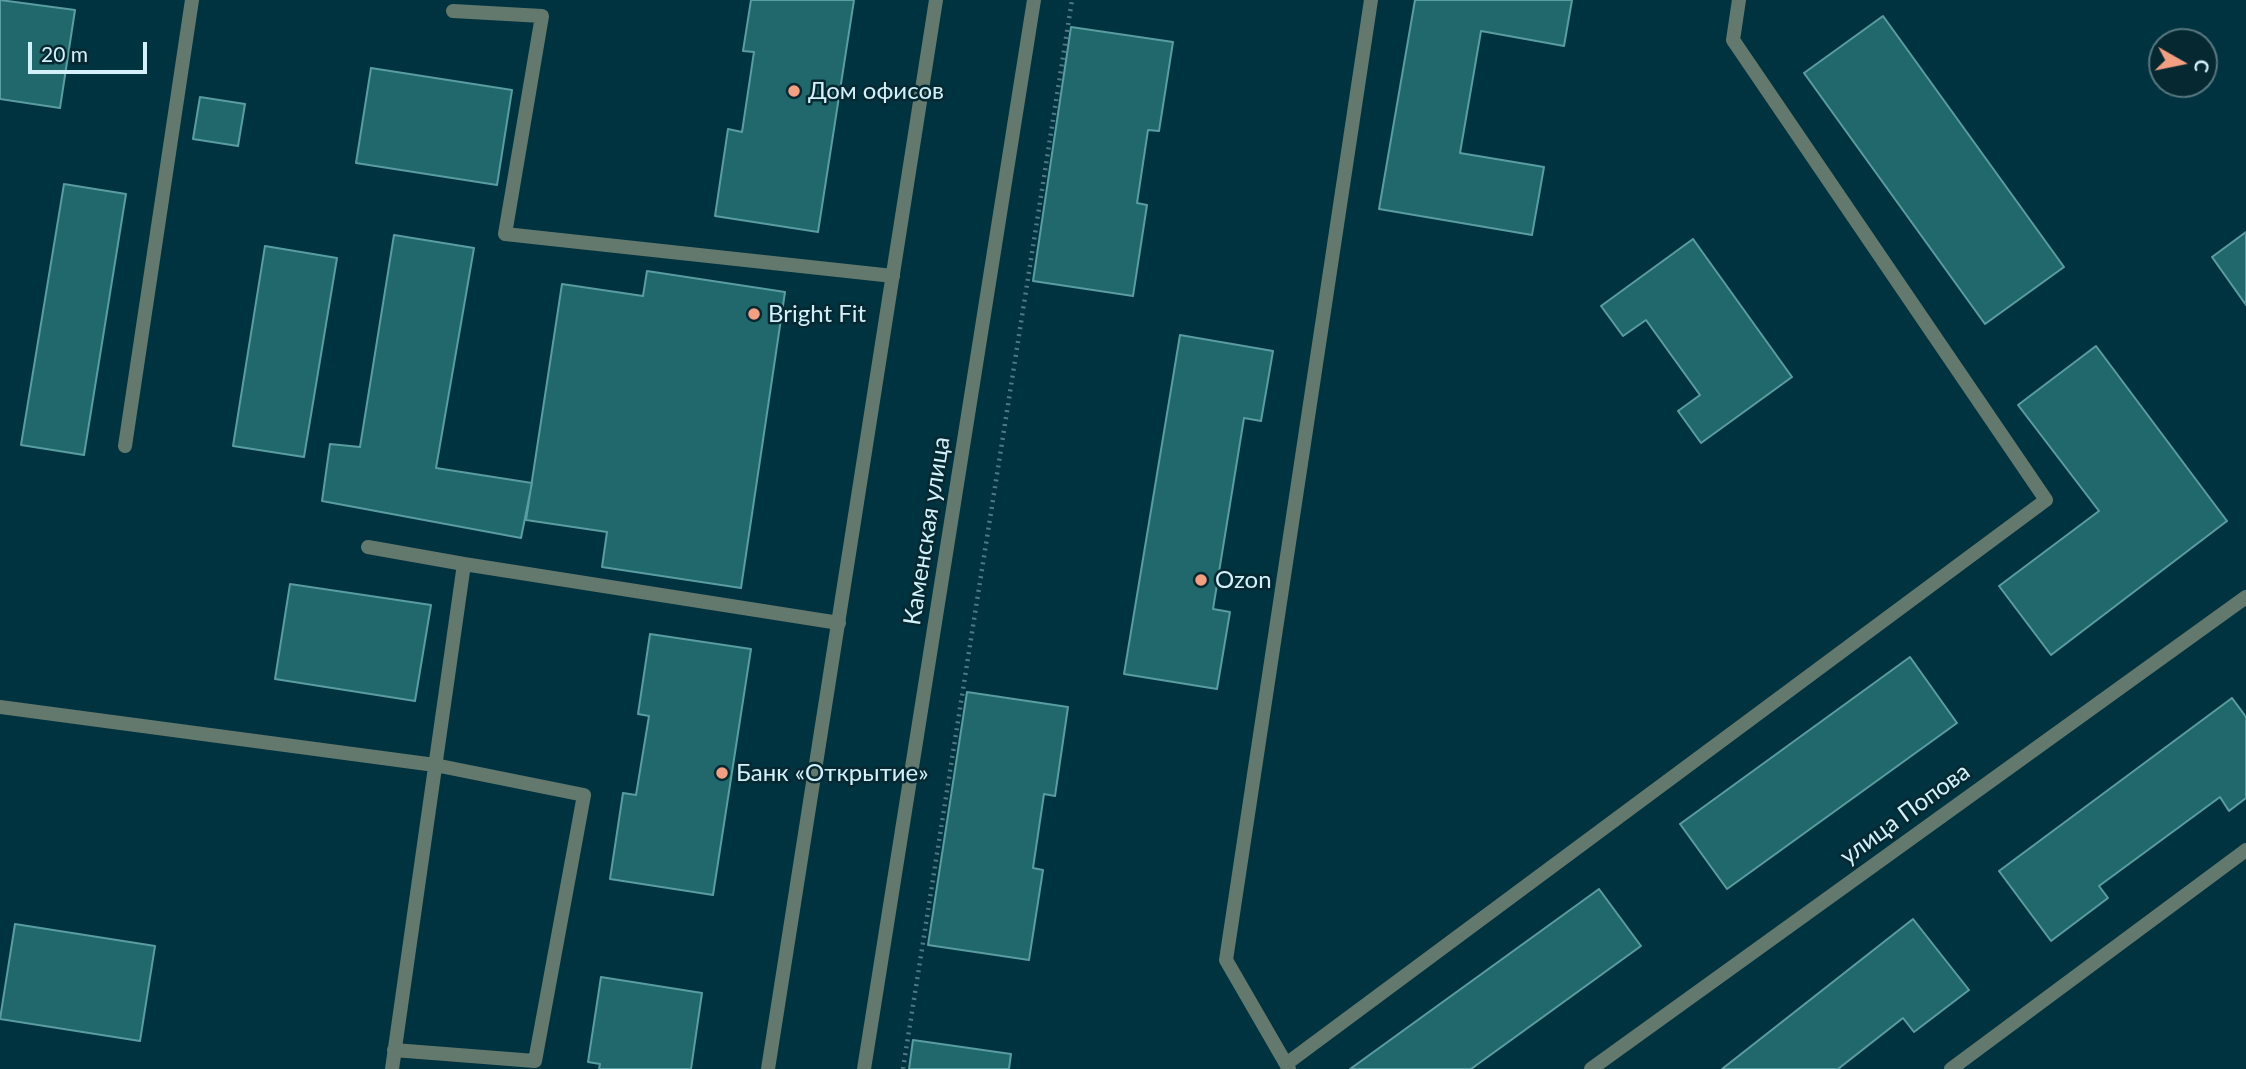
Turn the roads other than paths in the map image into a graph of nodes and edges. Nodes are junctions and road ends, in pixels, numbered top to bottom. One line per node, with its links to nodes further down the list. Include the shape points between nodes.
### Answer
1 (192, 0): 8 (street)
2 (936, 0): 7 (street)
3 (1034, 0): 21 (street, Каменская улица)
4 (1371, 0): 17 (street, via 1226,960)
5 (1739, 0): 17 (street, via 1733,40 2046,500)
6 (453, 11): 7 (street, via 542,16 505,234)
7 (893, 276): 12 (street)
8 (125, 446)
9 (368, 547): 10 (street)
10 (464, 564): 12 (street); 14 (street)
11 (2246, 597): 18 (street, улица Попова)
12 (839, 623): 20 (street)
13 (0, 707): 14 (street)
14 (435, 765): 16 (street); 16 (street, via 584,795 535,1061)
15 (2246, 850): 22 (street)
16 (394, 1050): 19 (street)
17 (1287, 1067)
18 (1596, 1068)
19 (392, 1069)
20 (768, 1069)
21 (864, 1069)
22 (1951, 1069)

